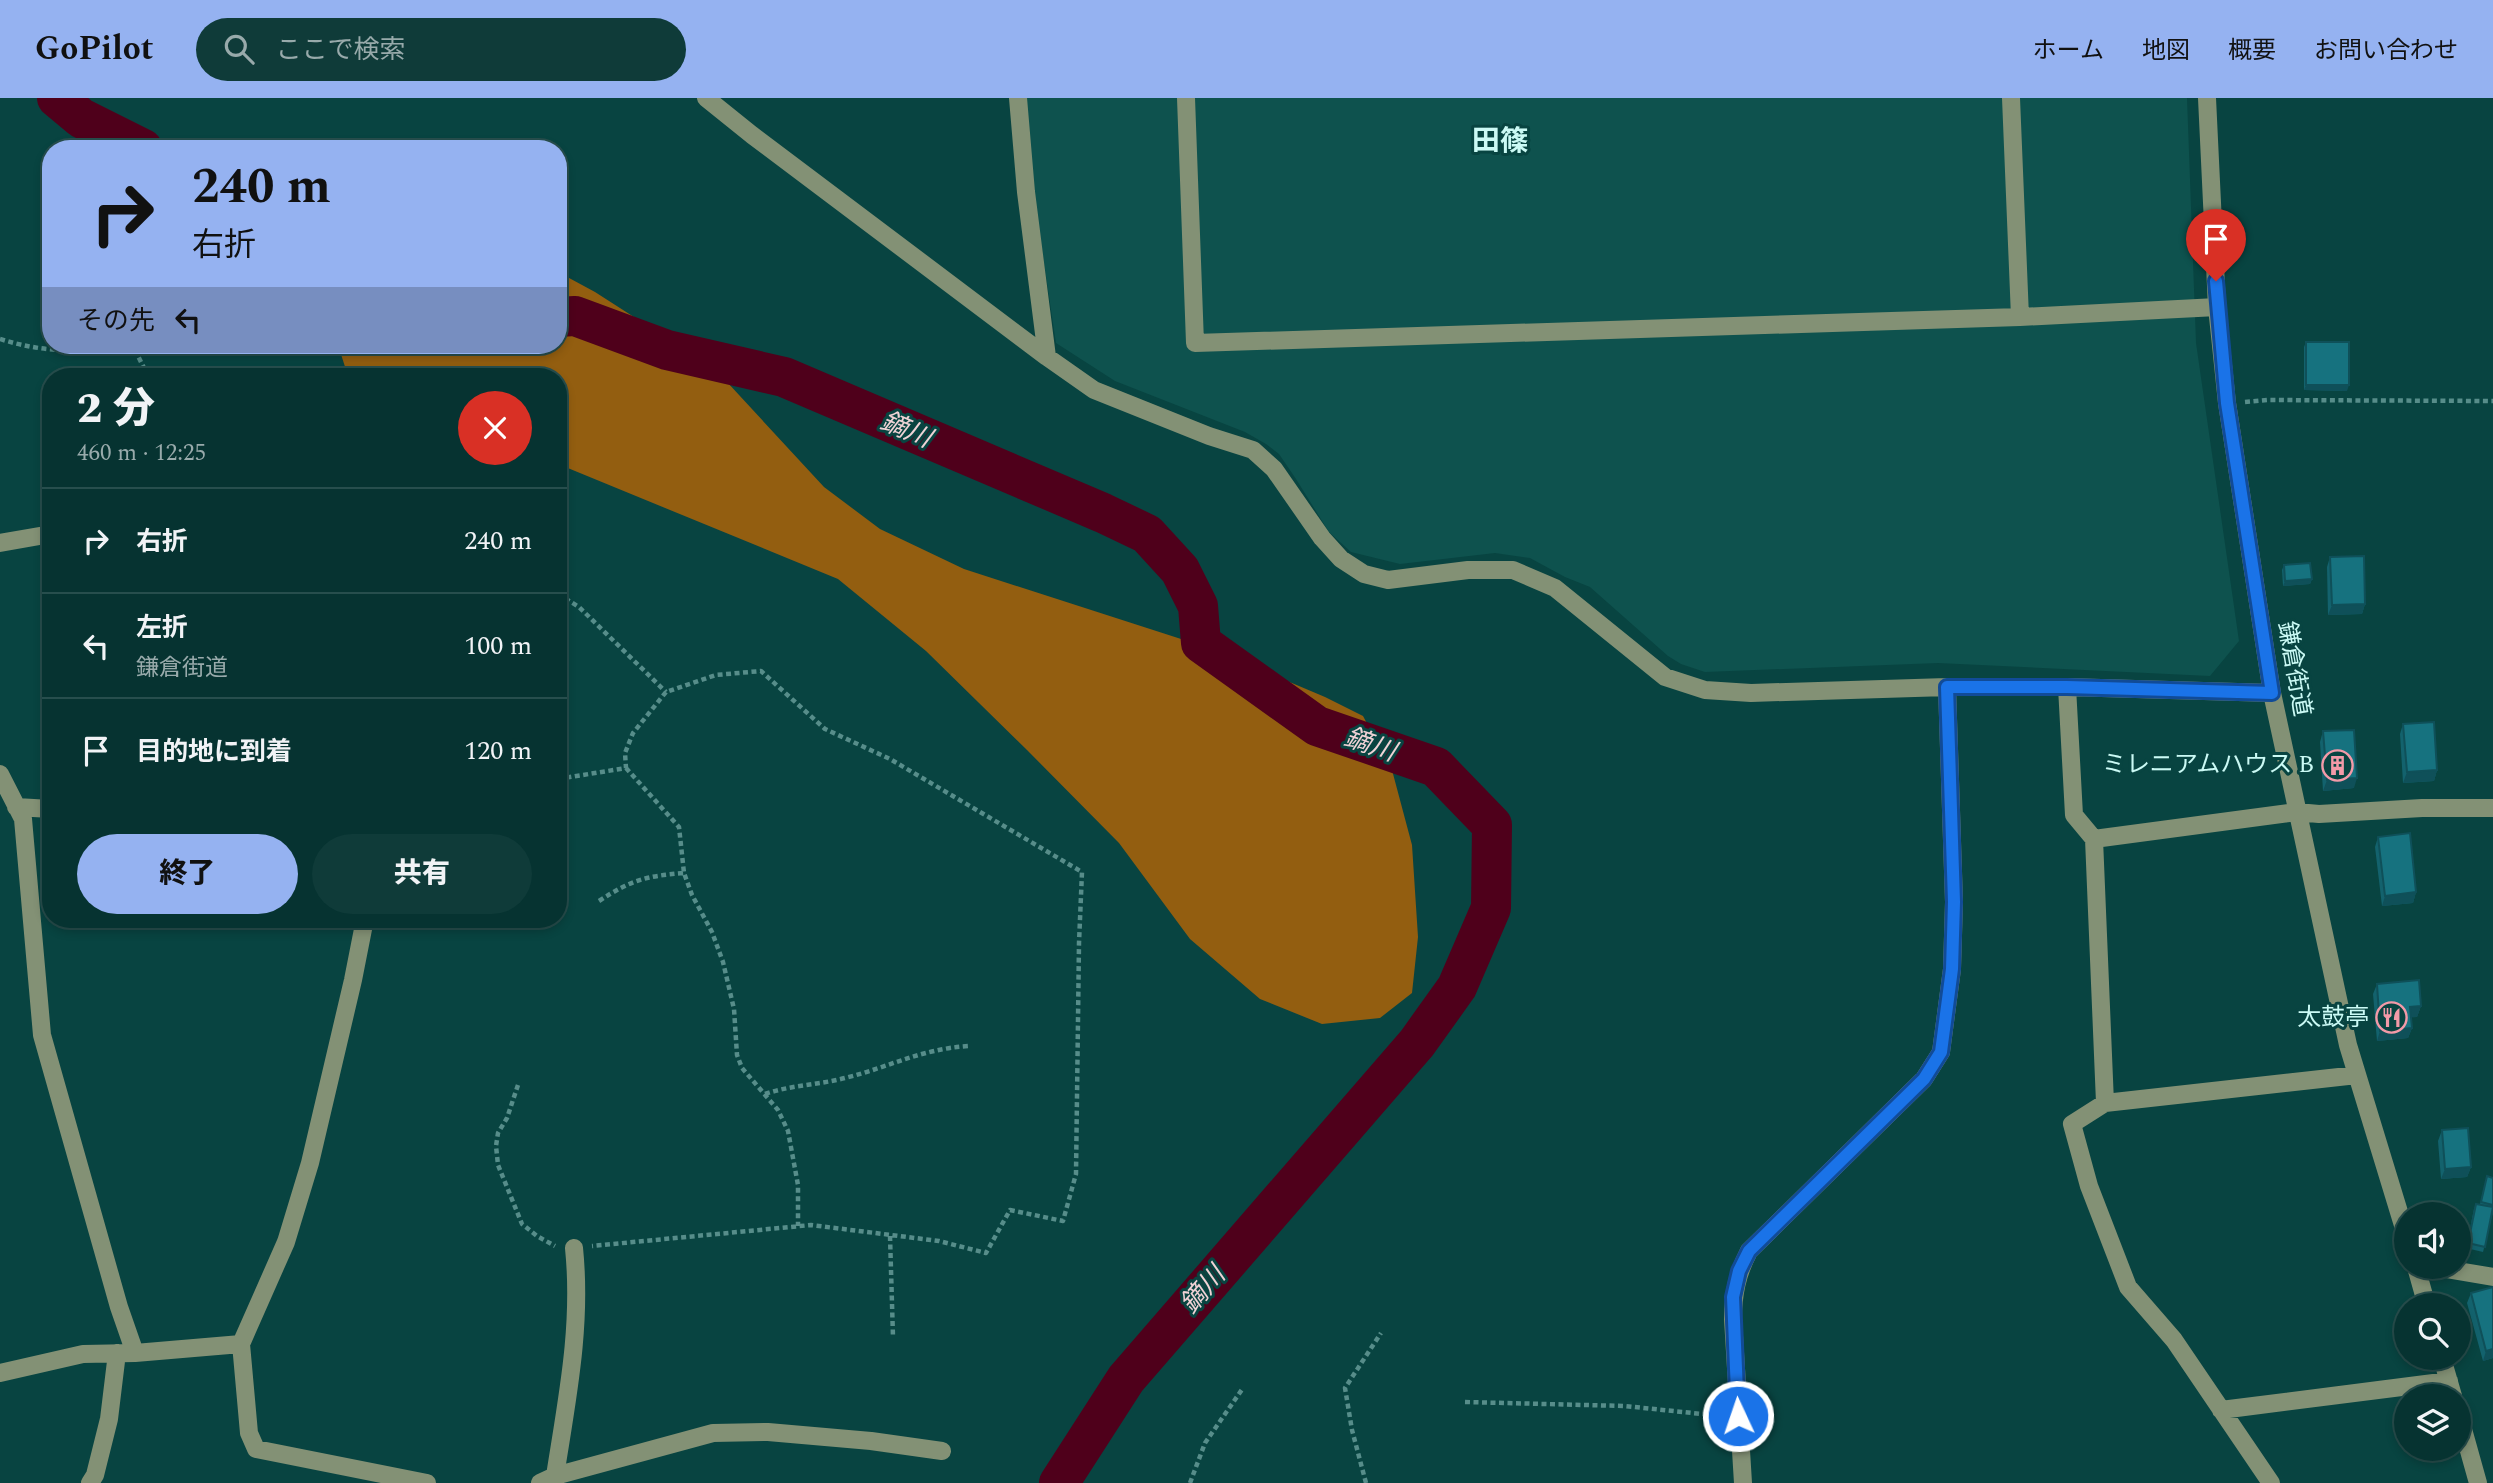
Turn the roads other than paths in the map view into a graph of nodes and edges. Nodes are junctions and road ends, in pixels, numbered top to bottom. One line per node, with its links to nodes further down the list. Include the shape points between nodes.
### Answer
1 (706, 98): 8 (street)
2 (1018, 98): 8 (street)
3 (1186, 98): 7 (street, via 1195,342)
4 (2011, 98): 7 (street)
5 (2207, 98): 6 (street, 鎌倉街道)
6 (2217, 307): 7 (street); 13 (street, 鎌倉街道, via 2227,403)
7 (2020, 317)
8 (1047, 357): 11 (street, via 1094,390 1253,450 1274,469 1322,538 1341,559 1364,574 1388,580 1468,570 1513,570 1555,588 1665,677 1705,690 1751,693)
9 (42, 536): 10 (street)
10 (0, 544)
11 (1947, 687): 12 (street); 38 (street, via 1954,902 1952,969 1941,1052 1924,1079 1749,1251 1739,1271 1733,1319)
12 (2067, 687): 13 (street); 19 (street, via 2074,815)
13 (2272, 693): 18 (street, 鎌倉街道)
14 (0, 774): 15 (street)
15 (16, 807): 16 (street); 28 (street, via 23,819 43,1035 115,1294)
16 (42, 808)
17 (2493, 808): 18 (street)
18 (2297, 812): 19 (street); 21 (street, 鎌倉街道)
19 (2094, 839): 22 (street)
20 (363, 928): 27 (street, via 306,1176 286,1242)
21 (2357, 1075): 22 (street); 23 (street, 鎌倉街道)
22 (2105, 1103): 31 (street, via 2072,1124 2088,1186 2128,1287 2174,1340)
23 (2396, 1202)
24 (574, 1248): 35 (street, via 576,1341)
25 (2471, 1273): 26 (street)
26 (2493, 1277)
27 (241, 1343): 28 (street); 37 (street, via 249,1433 256,1449)
28 (126, 1353): 29 (street, via 83,1354); 36 (street)
29 (0, 1373)
30 (2394, 1394): 31 (street)
31 (2221, 1410): 39 (street)
32 (942, 1451): 34 (street, via 768,1432 713,1433)
33 (2471, 1458): 40 (street)
34 (588, 1475): 35 (street)
35 (548, 1479)
36 (90, 1483)
37 (427, 1483)
38 (1743, 1483)
39 (2271, 1483)
40 (2478, 1483)

